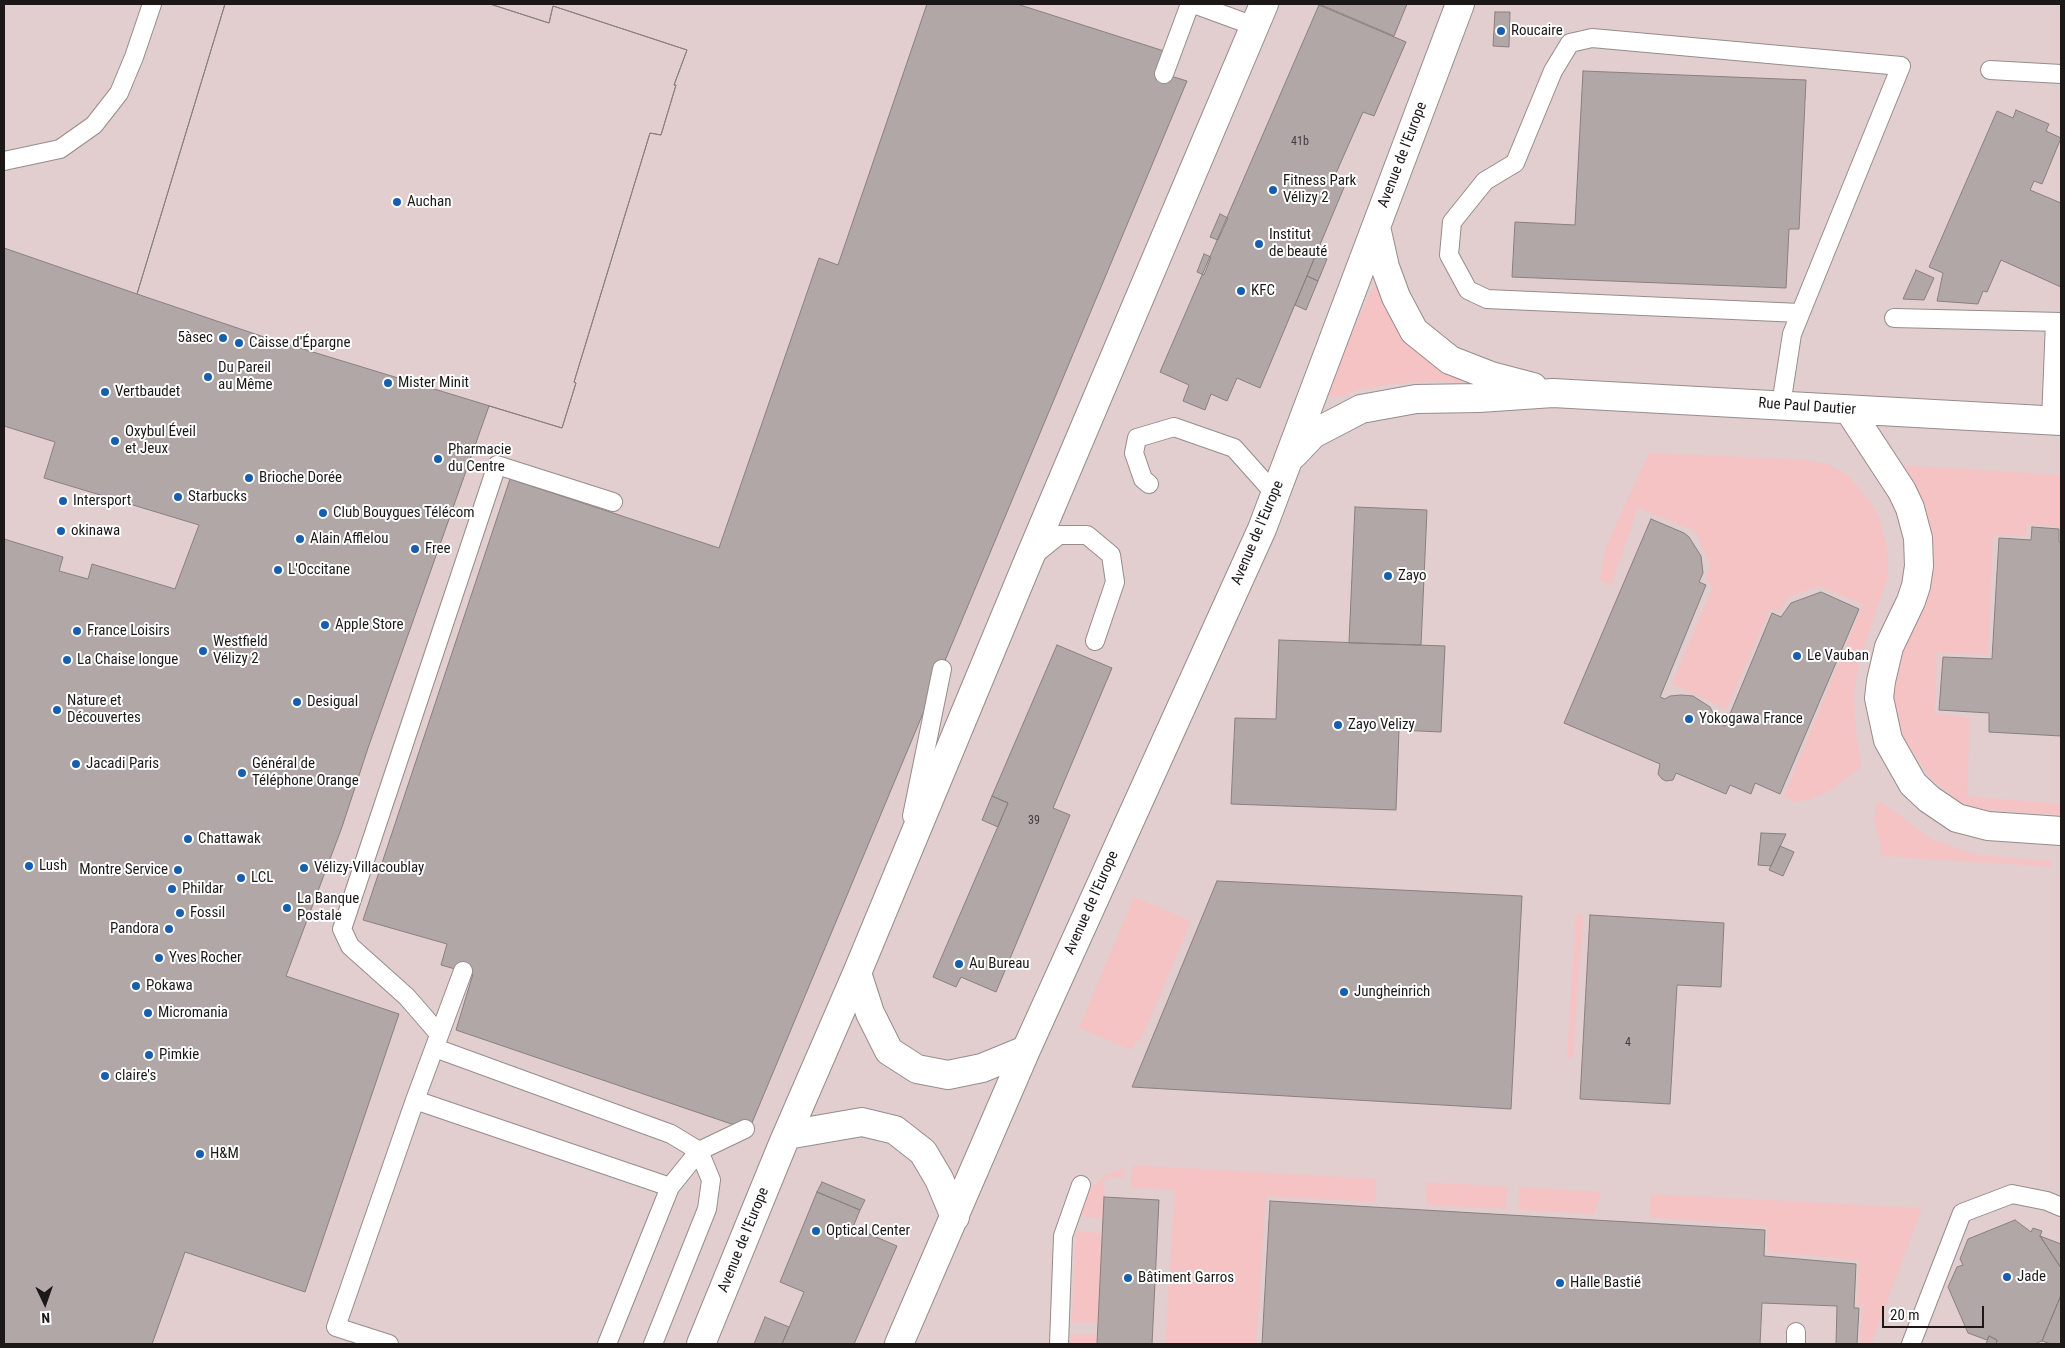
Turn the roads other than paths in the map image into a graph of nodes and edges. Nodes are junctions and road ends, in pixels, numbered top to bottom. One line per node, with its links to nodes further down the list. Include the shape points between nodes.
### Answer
1 (152, 4): 9 (lane, via 119,93 94,125 60,149)
2 (1190, 4): 7 (lane)
3 (1460, 4): 10 (street, Avenue de l'Europe)
4 (1206, 5): 5 (lane)
5 (1259, 15): 22 (street, Avenue de l'Europe)
6 (1990, 70): 8 (lane)
7 (1164, 74)
8 (2061, 74)
9 (4, 161)
10 (1376, 227): 14 (street, Rue Paul Dautier, via 1384,267 1414,331 1450,360 1491,376); 18 (street, Avenue de l'Europe)
11 (1800, 313): 11 (lane, via 1487,299 1468,290 1449,255 1452,222 1485,182 1515,163 1553,70 1570,44 1592,38 1901,66); 15 (lane, via 1792,334)
12 (1894, 318): 13 (lane)
13 (2058, 322): 17 (lane)
14 (1553, 393): 15 (street, Rue Paul Dautier); 18 (street, Rue Paul Dautier, via 1416,399 1361,409 1313,434)
15 (1781, 405): 16 (street, Rue Paul Dautier)
16 (1849, 410): 17 (street, Rue Paul Dautier); 25 (street, via 1902,491 1918,538 1916,586 1889,647 1881,681 1881,714 1892,749 1913,784 1957,818 1988,826)
17 (2056, 421)
18 (1288, 460): 20 (street, Avenue de l'Europe)
19 (1149, 484): 20 (lane, via 1143,479 1134,453 1137,438 1174,427 1234,448)
20 (1275, 494): 30 (street, Avenue de l'Europe)
21 (613, 502): 29 (lane, via 497,465 342,929 350,946 407,997)
22 (1029, 559): 23 (lane, via 1059,535 1087,536 1111,555 1115,582); 26 (street, Avenue de l'Europe)
23 (1095, 641)
24 (942, 669): 26 (lane)
25 (2061, 831)
26 (902, 864): 28 (street, Avenue de l'Europe)
27 (463, 971): 29 (lane)
28 (857, 973): 30 (street, via 870,1013 889,1051 917,1069 948,1075 982,1068); 33 (street, Avenue de l'Europe)
29 (437, 1041): 31 (lane); 34 (lane, via 671,1134)
30 (1026, 1050): 38 (street, Avenue de l'Europe)
31 (415, 1100): 36 (lane); 39 (lane, via 336,1327)
32 (744, 1129): 34 (lane)
33 (787, 1135): 38 (street, via 862,1122 895,1130 923,1152); 42 (street, Avenue de l'Europe)
34 (699, 1151): 36 (lane); 41 (lane, via 711,1180 707,1209)
35 (1081, 1185): 44 (lane, via 1063,1236)
36 (670, 1187): 40 (lane)
37 (2061, 1207): 45 (lane, via 2012,1194 1962,1213)
38 (955, 1217): 43 (street, Avenue de l'Europe)
39 (389, 1344)
40 (607, 1344)
41 (653, 1344)
42 (702, 1344)
43 (899, 1344)
44 (1059, 1344)
45 (1911, 1344)

